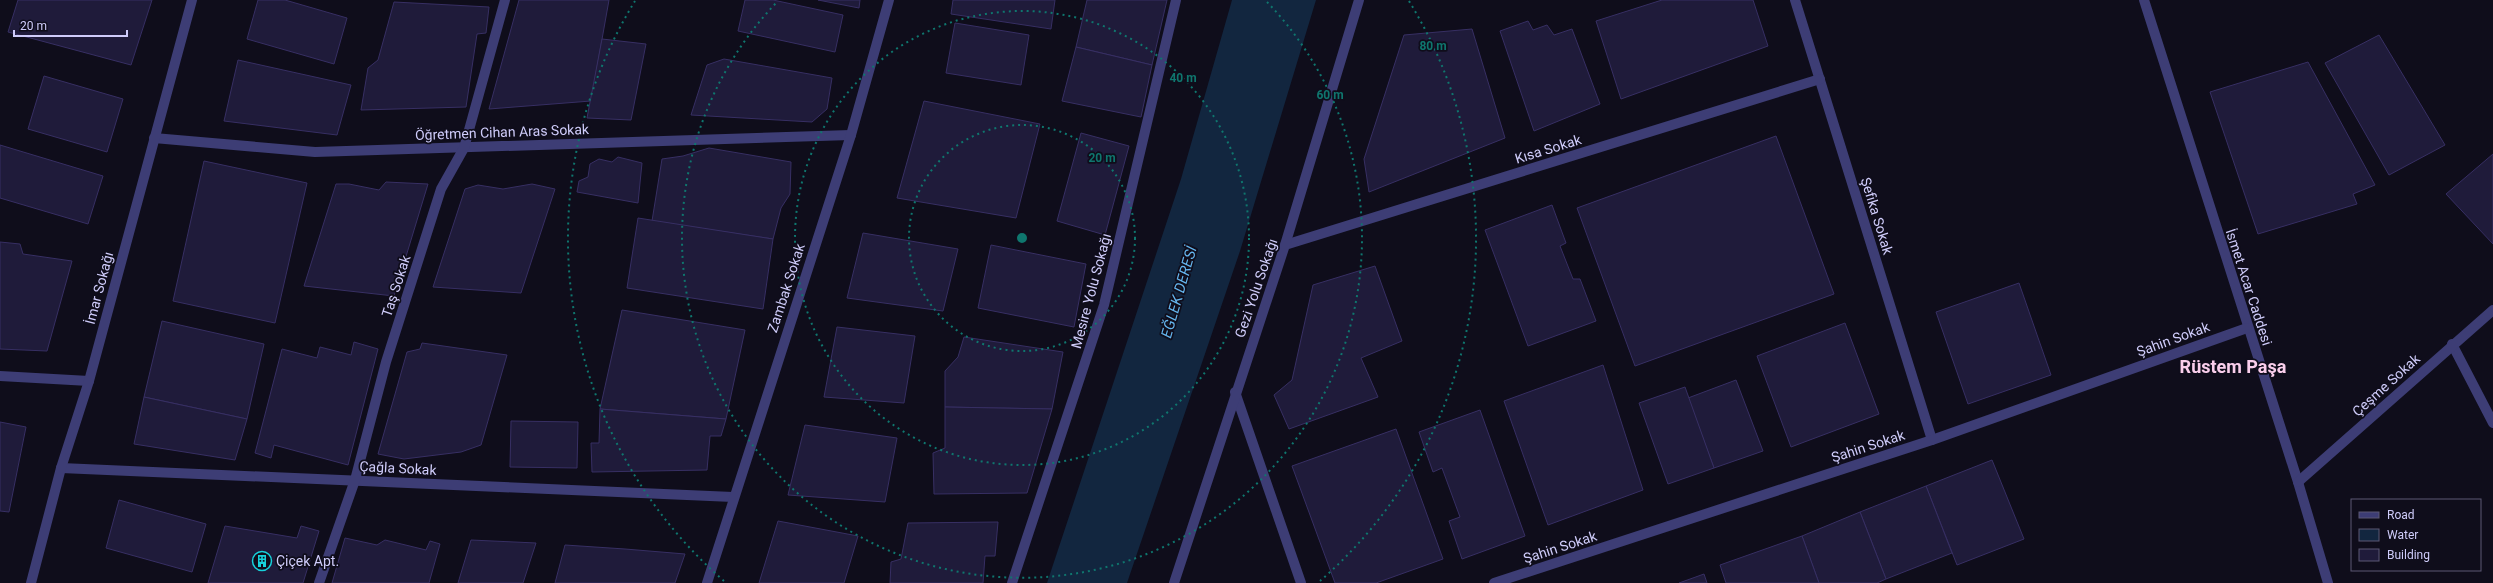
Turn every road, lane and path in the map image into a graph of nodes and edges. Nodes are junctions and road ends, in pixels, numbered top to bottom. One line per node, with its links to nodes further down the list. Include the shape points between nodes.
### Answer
1 (192, 0): 10 (street, İmar Sokağı)
2 (505, 0): 11 (street, Taş Sokak)
3 (889, 0): 9 (street, Zambak Sokak)
4 (1176, 0): 28 (street, Mesire Yolu Sokağı, via 1104,305)
5 (1359, 0): 12 (street, Gezi Yolu Sokağı)
6 (1795, 0): 8 (street, Şefika Sokak)
7 (2144, 0): 14 (street, İsmet Acar Caddesi)
8 (1820, 79): 12 (street, Kısa Sokak); 20 (street, Şefika Sokak)
9 (850, 134): 11 (street, Öğretmen Cihan Aras Sokak); 24 (street, Zambak Sokak)
10 (154, 138): 11 (street, Öğretmen Cihan Aras Sokak, via 315,152); 17 (street, İmar Sokağı)
11 (464, 148): 22 (street, Taş Sokak, via 441,189 386,362)
12 (1285, 245): 18 (street, Gezi Yolu Sokağı)
13 (2493, 310): 15 (street, Çeşme Sokak)
14 (2248, 328): 20 (street, Şahin Sokak); 23 (street, İsmet Acar Caddesi)
15 (2452, 344): 19 (street); 23 (street, Çeşme Sokak)
16 (0, 376): 17 (street)
17 (89, 381): 21 (street, İmar Sokağı)
18 (1235, 392): 29 (street, Gezi Yolu Sokağı); 30 (street)
19 (2493, 424)
20 (1932, 440): 31 (street, Şahin Sokak)
21 (61, 468): 22 (street, Çağla Sokak); 25 (street, İmar Sokağı)
22 (354, 480): 24 (street, Çağla Sokak); 26 (street, Taş Sokak)
23 (2298, 482): 32 (street, İsmet Acar Caddesi)
24 (734, 497): 27 (street, Zambak Sokak)
25 (31, 583)
26 (319, 583)
27 (707, 583)
28 (1012, 583)
29 (1174, 583)
30 (1301, 583)
31 (1494, 583)
32 (2328, 583)

